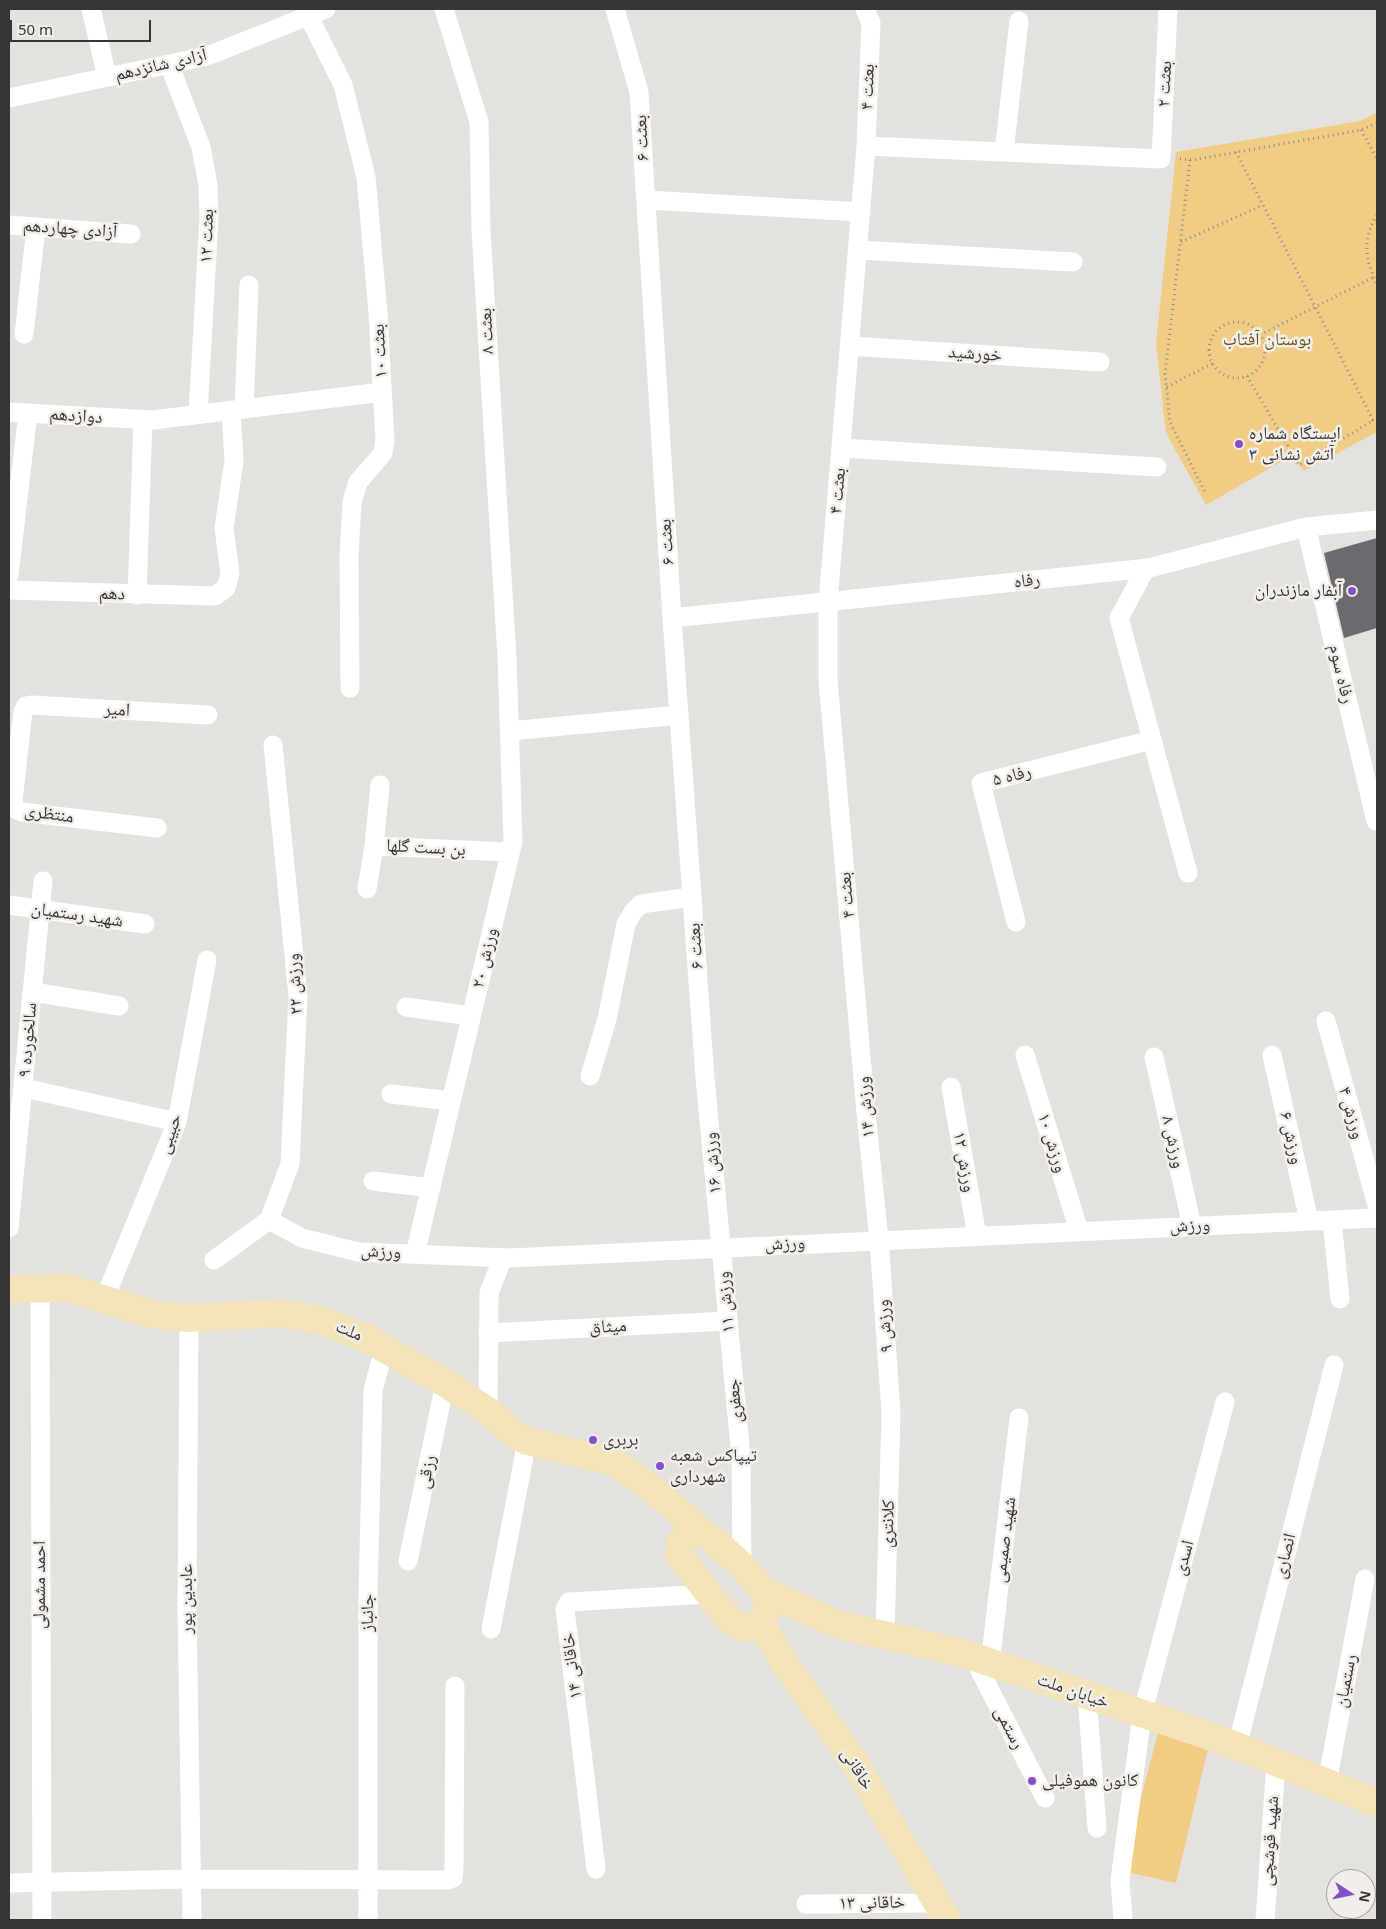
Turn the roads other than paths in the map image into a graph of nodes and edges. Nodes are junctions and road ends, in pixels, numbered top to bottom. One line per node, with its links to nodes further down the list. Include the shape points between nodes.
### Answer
1 (91, 9): 10 (street)
2 (326, 9): 7 (street, آزادی شانزدهم)
3 (444, 9): 41 (street, بعثت ٨, via 479,122 482,241)
4 (615, 9): 14 (street, بعثت ۶, via 639,92)
5 (865, 9): 12 (street, بعثت ۴, via 871,22)
6 (1168, 9): 13 (street, بعثت ۲, via 1162,159)
7 (306, 12): 9 (street, آزادی شانزدهم, via 207,56); 25 (street, بعثت ۱۰, via 343,85 366,177)
8 (1020, 21): 13 (street)
9 (169, 64): 10 (street, آزادی شانزدهم); 29 (street, بعثت ۱۲, via 201,147 208,185)
10 (107, 77): 11 (street, آزادی شانزدهم)
11 (9, 98)
12 (866, 146): 13 (street); 15 (street, بعثت ۴)
13 (1004, 152)
14 (646, 200): 15 (street); 40 (street, بعثت ۶)
15 (861, 212): 19 (street, بعثت ۴)
16 (9, 224): 17 (street, آزادی چهاردهم)
17 (36, 227): 18 (street, آزادی چهاردهم); 22 (street)
18 (131, 234)
19 (858, 250): 20 (street); 23 (street, بعثت ۴)
20 (1073, 262)
21 (249, 285): 26 (street)
22 (24, 334)
23 (850, 346): 24 (street, خورشید); 31 (street, بعثت ۴)
24 (1100, 362)
25 (382, 392): 26 (street, دوازدهم); 42 (street, بعثت ۱۰, via 383,453 358,482 352,502)
26 (237, 410): 29 (street, دوازدهم); 38 (street, دهم, via 234,461 224,528 230,574 226,588 215,596)
27 (9, 412): 28 (street, دوازدهم)
28 (28, 413): 30 (street, دوازدهم); 36 (street)
29 (198, 414): 30 (street, دوازدهم)
30 (143, 420): 38 (street)
31 (841, 448): 32 (street); 39 (street, بعثت ۴)
32 (1157, 467)
33 (1377, 520): 34 (street, رفاه)
34 (1306, 526): 35 (street, رفاه); 51 (street, رفاه سوم)
35 (1146, 568): 39 (street, رفاه); 47 (street, via 1119,618)
36 (9, 575)
37 (9, 590): 38 (street, دهم)
38 (137, 595)
39 (828, 602): 40 (street, رفاه); 64 (street, بعثت ۴, via 828,680)
40 (672, 618): 45 (street, بعثت ۶)
41 (507, 658): 46 (street, ورزش ۲۰)
42 (350, 688)
43 (26, 706): 44 (street, امیر); 49 (street, منتظری)
44 (208, 715)
45 (679, 715): 46 (street); 58 (street, بعثت ۶)
46 (510, 731): 54 (street, ورزش ۲۰, via 513,841)
47 (1152, 740): 55 (street); 61 (street, رفاه ۵, via 981,783)
48 (273, 745): 84 (street, ورزش ۲۲, via 298,996 290,1164)
49 (13, 770): 52 (street, منتظری, via 13,801 15,809 22,812)
50 (380, 785): 53 (street, بن بست گلها)
51 (1376, 821)
52 (157, 828)
53 (374, 846): 54 (street, بن بست گلها); 57 (street)
54 (510, 852): 68 (street, ورزش ۲۰)
55 (1188, 873)
56 (43, 881): 60 (street, سالخورده ۹)
57 (367, 889)
58 (692, 897): 73 (street, via 641,904 626,924 607,1019); 74 (street, بعثت ۶)
59 (9, 905): 60 (street, شهید رستمیان)
60 (40, 910): 62 (street, شهید رستمیان); 65 (street, سالخورده ۹)
61 (1016, 922)
62 (145, 924)
63 (207, 960): 79 (street, حبیبی)
64 (855, 974): 91 (street, ورزش ۱۴)
65 (33, 992): 66 (street); 75 (street, سالخورده ۹)
66 (120, 1006)
67 (406, 1007): 68 (street)
68 (471, 1016): 78 (street, ورزش ۲۰)
69 (1326, 1021): 82 (street, ورزش ۴)
70 (1025, 1055): 89 (street, ورزش ۱۰)
71 (1272, 1056): 86 (street, ورزش ۶)
72 (1154, 1058): 87 (street, ورزش ۸)
73 (590, 1076)
74 (705, 1078): 92 (street, ورزش ۱۶)
75 (24, 1088): 79 (street); 88 (street, سالخورده ۹)
76 (951, 1088): 90 (street, ورزش ۱۲)
77 (391, 1094): 78 (street)
78 (451, 1101): 81 (street, ورزش ۲۰)
79 (177, 1122): 99 (street, حبیبی)
80 (373, 1181): 81 (street)
81 (431, 1188): 93 (street, ورزش ۲۰)
82 (1377, 1205)
83 (1377, 1218): 85 (street, ورزش)
84 (269, 1220): 93 (street, ورزش, via 302,1238 358,1252); 95 (street)
85 (1332, 1220): 86 (street, ورزش); 98 (street)
86 (1309, 1221): 87 (street, ورزش)
87 (1192, 1226): 89 (street, ورزش)
88 (9, 1228)
89 (1079, 1231): 90 (street, ورزش)
90 (977, 1236): 91 (street, ورزش)
91 (879, 1240): 92 (street, ورزش); 109 (street, ورزش ۹)
92 (721, 1247): 94 (street, ورزش); 101 (street, ورزش ۱۱)
93 (415, 1254): 94 (street, ورزش)
94 (503, 1257): 102 (street, via 489,1293)
95 (214, 1260)
96 (9, 1289): 97 (main road, ملت)
97 (40, 1289): 99 (main road, ملت, via 68,1288); 137 (street, احمد مشمولی)
98 (1340, 1299)
99 (104, 1300): 100 (main road, ملت, via 154,1315)
100 (190, 1318): 103 (main road, ملت, via 282,1313 323,1321); 134 (street, عابدین پور, via 187,1607)
101 (728, 1321): 102 (street, میثاق); 104 (street, ورزش ۱۱)
102 (488, 1333): 108 (street)
103 (384, 1349): 106 (main road, ملت); 135 (street, جانباز, via 373,1390 368,1595)
104 (731, 1358): 116 (street, جعفری, via 741,1458)
105 (1334, 1365): 127 (street, انصاری)
106 (446, 1383): 108 (main road, ملت); 115 (street, رزقی)
107 (1225, 1402): 126 (street, اسدی)
108 (488, 1412): 111 (main road, ملت)
109 (891, 1412): 122 (street, کلانتری)
110 (1019, 1418): 123 (street, شهید صمیمی)
111 (528, 1442): 112 (main road, ملت, via 614,1462); 121 (street)
112 (654, 1490): 113 (main road, ملت); 114 (main road)
113 (702, 1532): 114 (main road, via 686,1536 680,1544); 116 (main road, ملت)
114 (680, 1556): 119 (main road)
115 (408, 1561)
116 (742, 1565): 118 (main road, ملت)
117 (1365, 1579): 129 (street, رستمیان)
118 (765, 1592): 120 (main road, via 768,1610); 122 (main road, خیابان ملت, via 840,1626)
119 (708, 1594): 120 (main road, via 735,1625 747,1628); 133 (street, خاقانی ۱۴, via 569,1602 566,1605)
120 (760, 1623): 139 (main road, خاقانی, via 855,1764)
121 (491, 1629)
122 (885, 1636): 123 (main road, خیابان ملت)
123 (981, 1660): 125 (main road, خیابان ملت); 130 (street, رستمی)
124 (455, 1686): 135 (street, via 453,1878)
125 (1087, 1696): 126 (main road, خیابان ملت); 132 (street)
126 (1142, 1714): 127 (main road, خیابان ملت); 143 (street, اسدی, via 1120,1880)
127 (1236, 1746): 128 (main road, خیابان ملت)
128 (1276, 1762): 129 (main road, خیابان ملت); 144 (street, شهید قوشچی)
129 (1327, 1782): 131 (main road, خیابان ملت)
130 (1045, 1798)
131 (1377, 1803)
132 (1097, 1828)
133 (596, 1869)
134 (190, 1880): 135 (street); 137 (street); 141 (street, عابدین پور)
135 (368, 1880): 142 (street, جانباز)
136 (9, 1882): 137 (street)
137 (41, 1882): 140 (street, احمد مشمولی)
138 (806, 1904): 139 (street, خاقانی ۱۳)
139 (942, 1912)
140 (42, 1920)
141 (192, 1920)
142 (368, 1920)
143 (1123, 1920)
144 (1265, 1920)

